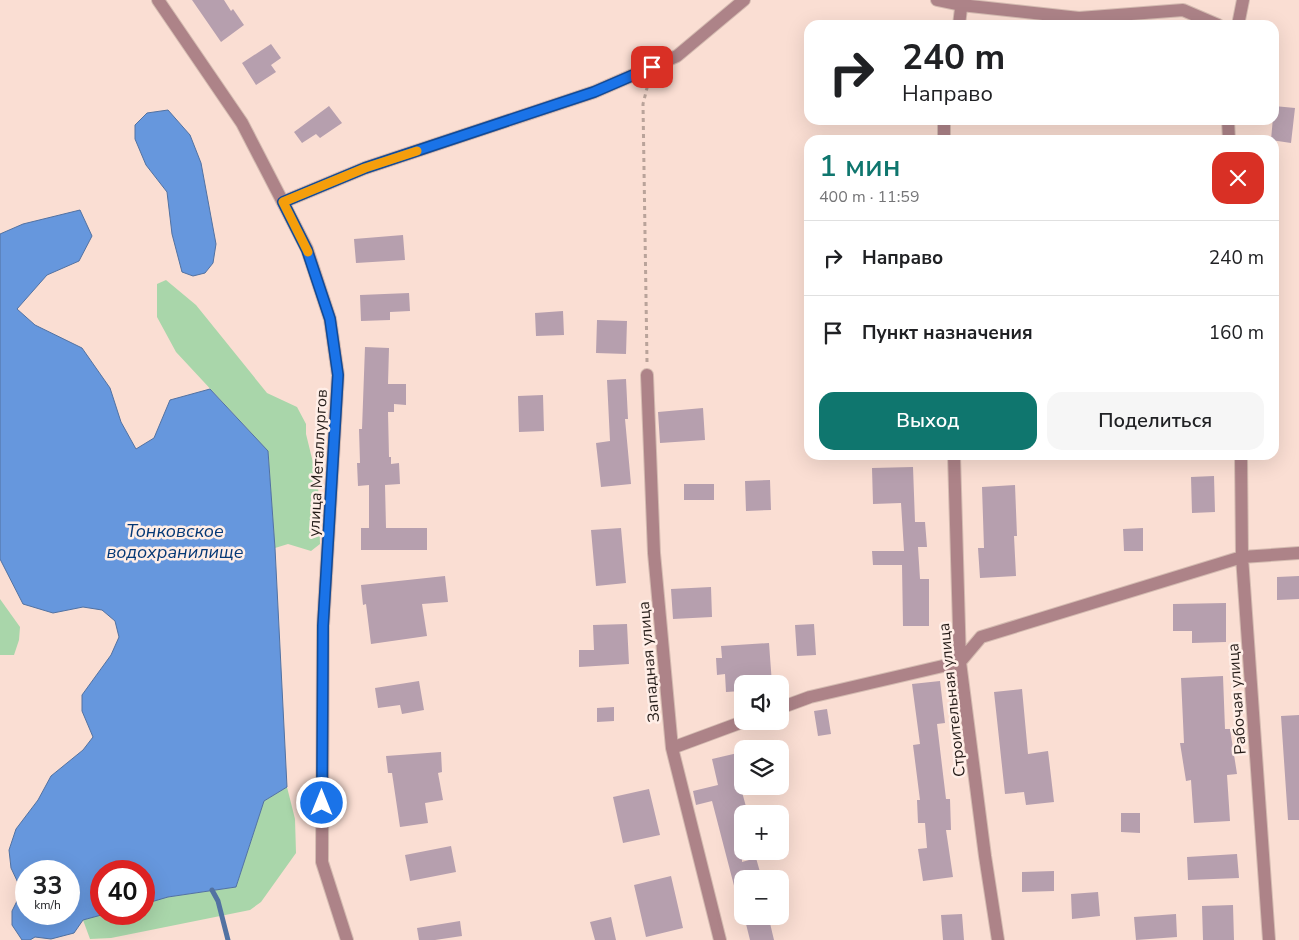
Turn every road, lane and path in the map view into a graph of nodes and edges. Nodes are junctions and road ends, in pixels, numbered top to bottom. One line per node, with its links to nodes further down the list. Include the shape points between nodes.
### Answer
1 (158, 0): 10 (street, улица Металлургов, via 242,123)
2 (744, 0): 9 (street, via 677,56)
3 (937, 0): 5 (street)
4 (1243, 0): 8 (street)
5 (962, 3): 6 (street); 7 (street, via 1079,18 1183,10)
6 (960, 20)
7 (1206, 20)
8 (1239, 20)
9 (652, 67): 10 (street, via 594,92 365,168); 11 (path, via 643,104)
10 (283, 202): 20 (street, улица Металлургов, via 307,250 330,319 338,375 323,626 322,862)
11 (647, 375): 19 (street, Западная улица, via 654,553)
12 (954, 460): 16 (street, Строительная улица)
13 (1241, 460): 15 (street, Рабочая улица)
14 (1299, 553): 15 (street)
15 (1242, 557): 16 (street, via 981,637); 23 (street, Рабочая улица)
16 (960, 662): 17 (street); 22 (street, Строительная улица)
17 (789, 705)
18 (734, 725): 19 (street)
19 (672, 748): 21 (street, Западная улица)
20 (347, 940)
21 (720, 940)
22 (998, 940)
23 (1269, 940)

